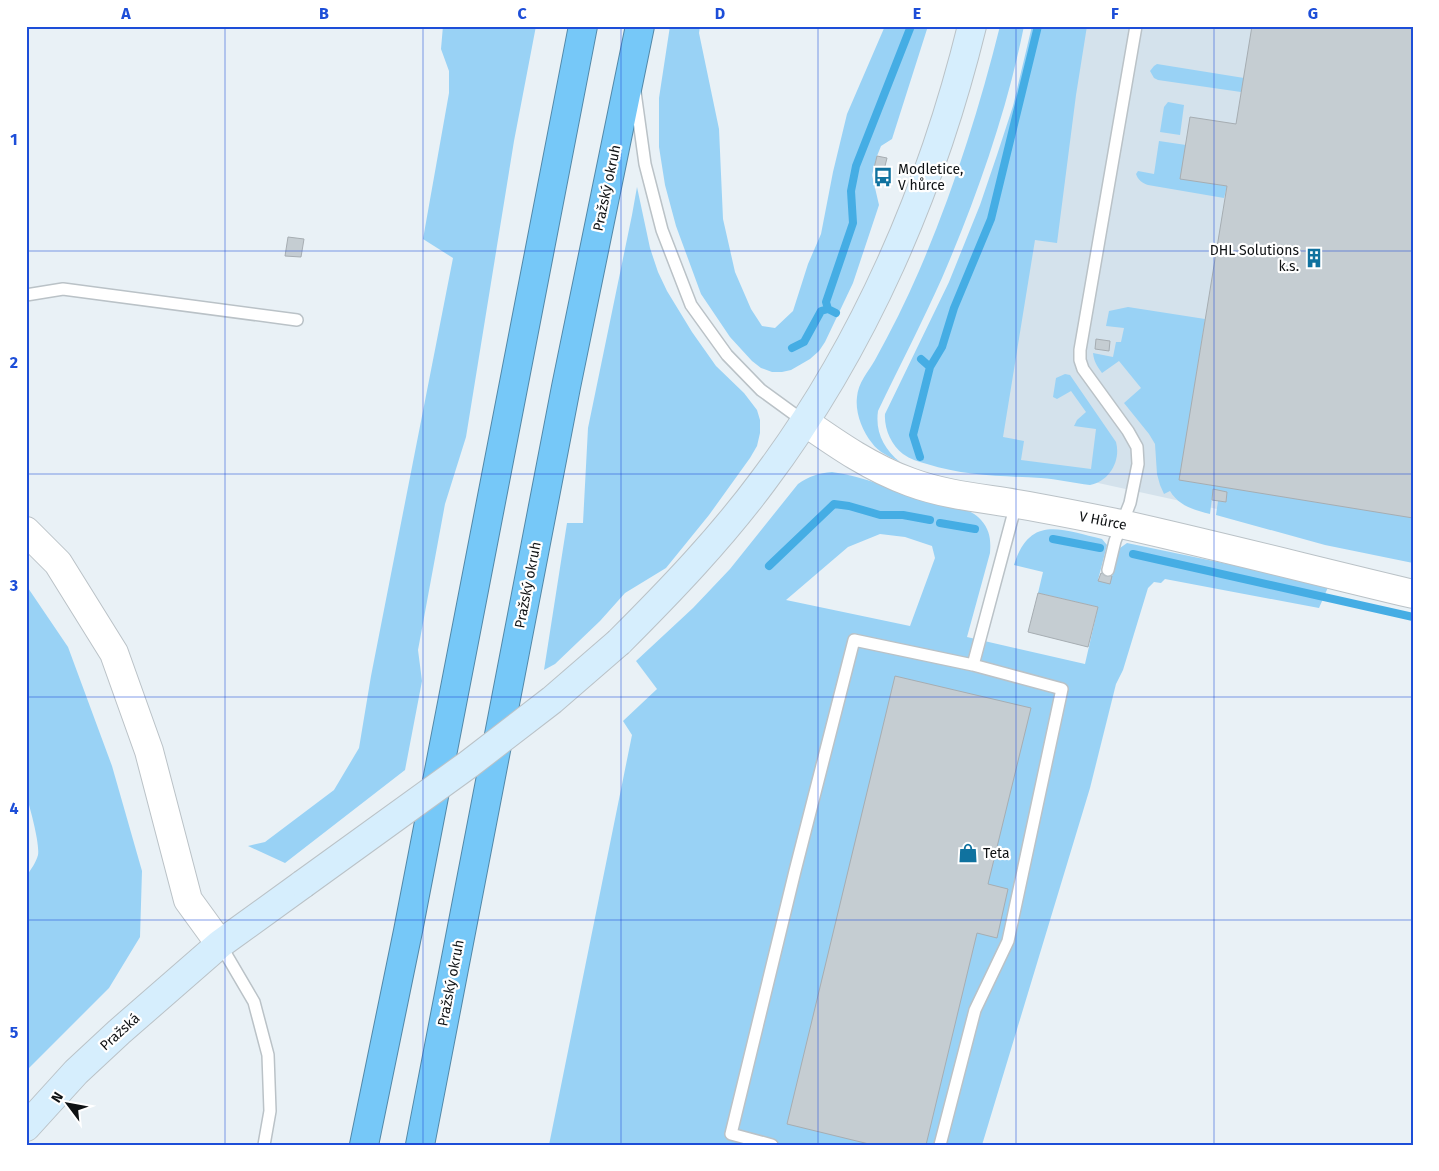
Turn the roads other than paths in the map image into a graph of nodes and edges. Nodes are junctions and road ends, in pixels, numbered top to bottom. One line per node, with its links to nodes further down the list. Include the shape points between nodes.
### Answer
1 (583, 26): 18 (highway)
2 (640, 26): 5 (highway, Pražský okruh)
3 (972, 26): 8 (main road, Pražská, via 948,113 905,231 862,323)
4 (1136, 26): 10 (lane, via 1080,350 1083,369 1136,447 1135,482)
5 (632, 68): 8 (lane, via 646,164 662,230 691,305 727,355 761,390); 19 (highway, Pražský okruh, via 566,388)
6 (26, 295): 7 (lane, via 64,289)
7 (296, 320)
8 (805, 422): 9 (street, V Hůrce, via 853,455 885,472 939,491); 15 (main road, Pražská, bridge, via 727,527 619,642 552,700 469,764)
9 (1016, 504): 10 (street, V Hůrce); 14 (lane)
10 (1121, 524): 12 (lane); 13 (street, V Hůrce)
11 (26, 530): 15 (street, via 58,562 114,653 149,751 188,900)
12 (1108, 570)
13 (1413, 594)
14 (974, 665): 20 (lane, via 854,640 731,1134); 21 (lane, via 1062,689 1008,941 975,1010)
15 (220, 944): 16 (main road, Pražská, via 76,1072); 17 (lane, via 254,1002 268,1055 270,1111)
16 (26, 1127)
17 (264, 1145)
18 (364, 1145)
19 (420, 1145)
20 (772, 1145)
21 (940, 1145)

